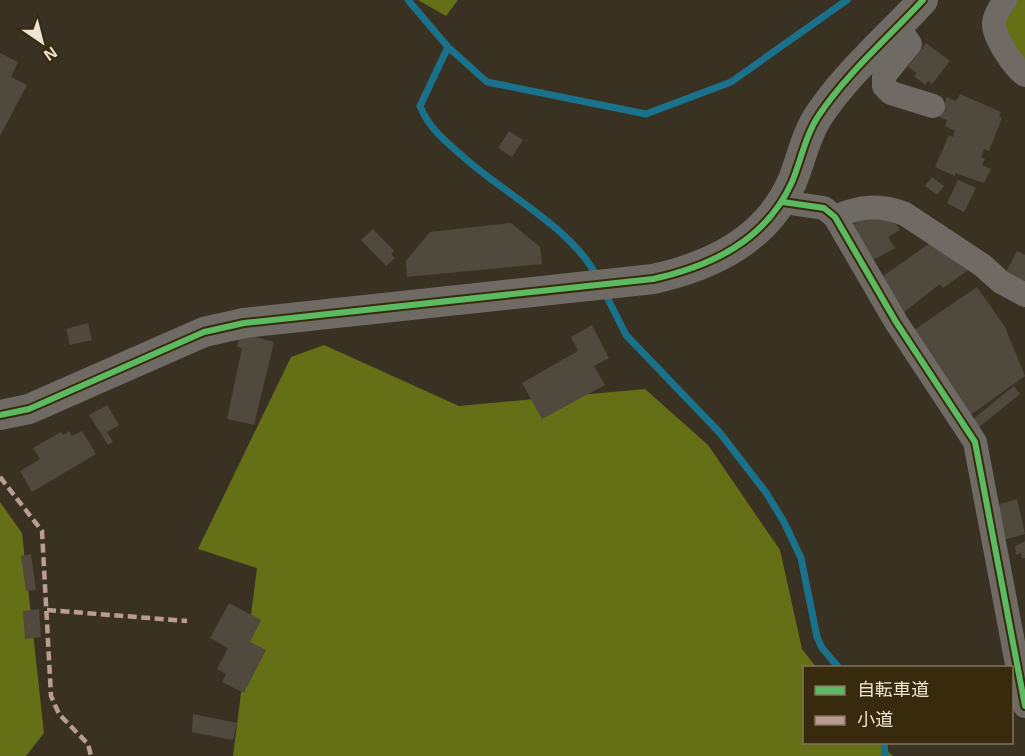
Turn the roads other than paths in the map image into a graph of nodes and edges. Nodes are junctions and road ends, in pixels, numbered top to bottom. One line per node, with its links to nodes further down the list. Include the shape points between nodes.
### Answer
1 (923, 0): 3 (street)
2 (1005, 0): 4 (street, via 994,21 995,30 1015,69)
3 (898, 27): 5 (street, via 910,44 884,76 884,86 891,93); 6 (street, via 818,116)
4 (1025, 75)
5 (933, 106)
6 (783, 202): 7 (street, via 824,208); 9 (street, via 765,224 723,256 685,272 590,287 244,323 204,332 29,409)
7 (835, 217): 8 (street, via 865,207 905,214); 10 (street, via 896,322 975,442)
8 (1025, 295)
9 (0, 415)
10 (1025, 706)

